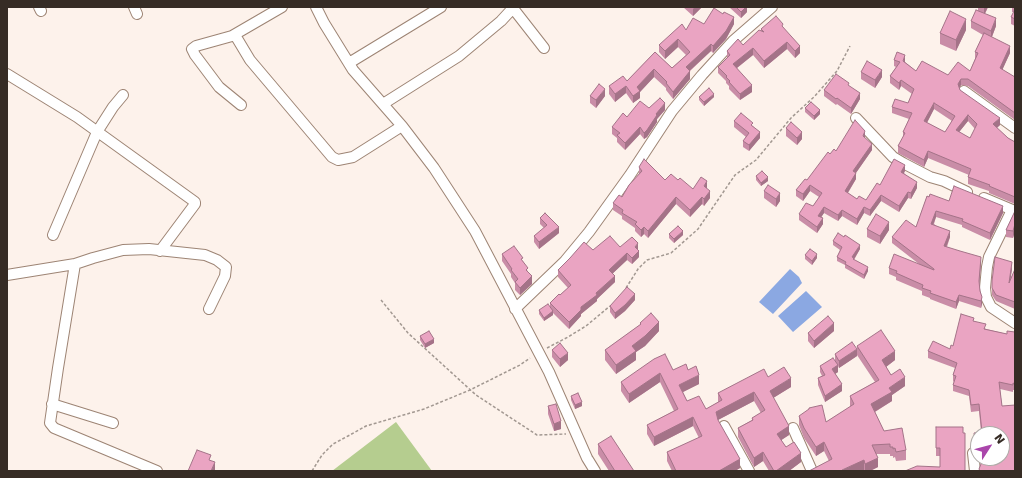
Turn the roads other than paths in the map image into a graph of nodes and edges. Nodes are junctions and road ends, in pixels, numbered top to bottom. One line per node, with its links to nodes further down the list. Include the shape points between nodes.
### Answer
1 (282, 7): 6 (street)
2 (316, 7): 8 (street)
3 (441, 7): 8 (street)
4 (512, 7): 7 (street); 12 (street, via 502,21 459,56)
5 (772, 7): 24 (street, via 733,41 702,75 672,111 589,232 565,261)
6 (235, 34): 13 (street, via 192,49 219,87); 15 (street, via 250,60 332,157 343,160 353,157)
7 (544, 48)
8 (349, 63): 12 (street)
9 (7, 74): 17 (street)
10 (964, 91): 16 (street)
11 (123, 95): 17 (street)
12 (383, 104): 15 (street)
13 (240, 105)
14 (856, 118): 18 (street, via 903,163 930,177)
15 (402, 126): 24 (street, via 444,182 474,231)
16 (1015, 128)
17 (97, 132): 19 (street); 20 (street, via 195,202)
18 (1014, 211): 25 (street, via 989,257 985,288 991,307)
19 (53, 235)
20 (160, 251): 21 (street, via 123,250); 23 (street, via 205,255 226,267 225,276)
21 (75, 264): 22 (street); 26 (street)
22 (7, 275)
23 (209, 308)
24 (515, 309): 32 (street, via 539,352)
25 (1015, 323)
26 (52, 404): 27 (street); 30 (street, via 50,423 54,428)
27 (113, 423)
28 (724, 426): 33 (street)
29 (793, 428): 34 (street)
30 (140, 468): 31 (street)
31 (157, 471)
32 (595, 471)
33 (749, 471)
34 (812, 471)

